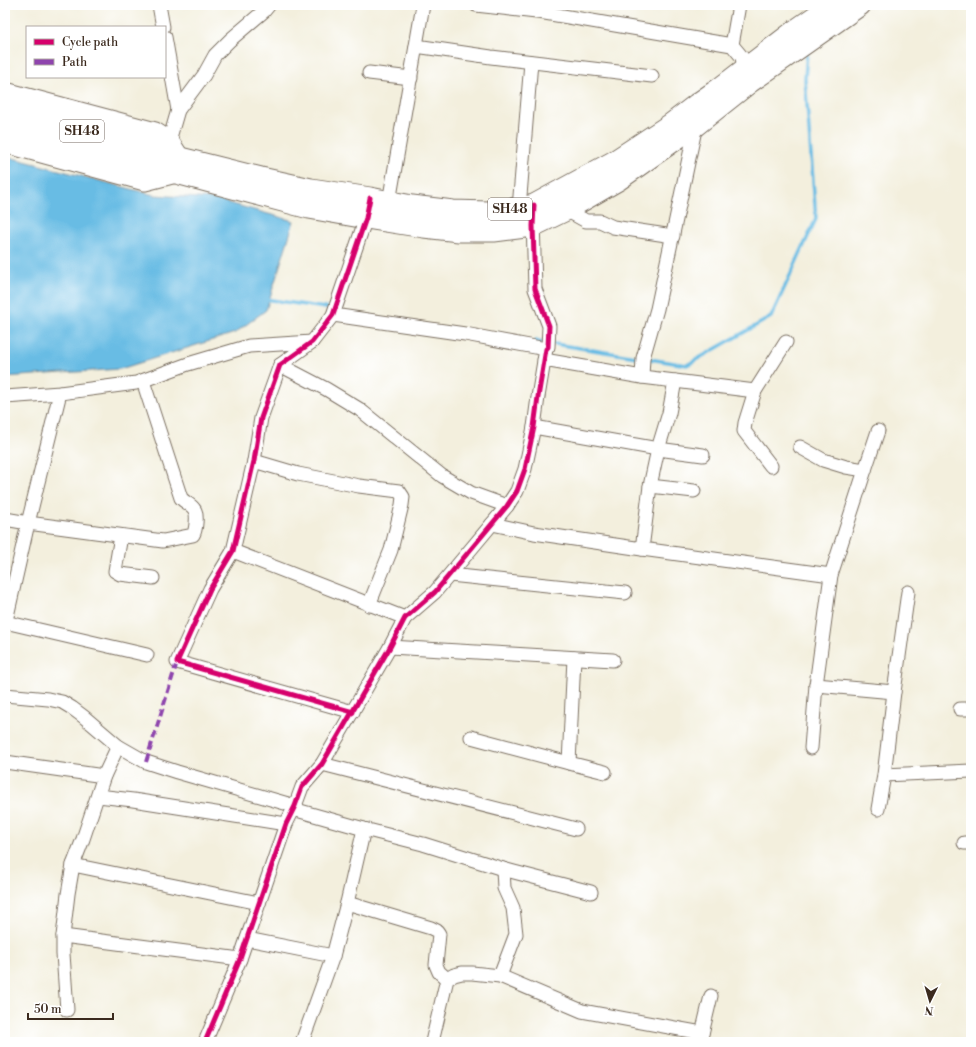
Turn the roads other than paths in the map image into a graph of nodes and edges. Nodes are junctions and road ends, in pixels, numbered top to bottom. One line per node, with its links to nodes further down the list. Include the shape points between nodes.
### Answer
1 (160, 5): 8 (street)
2 (269, 5): 20 (street, via 215,56)
3 (423, 5): 12 (street)
4 (476, 5): 11 (street, via 545,13)
5 (739, 5): 11 (street)
6 (860, 5): 7 (main road, SH48)
7 (826, 16): 9 (main road, SH48)
8 (163, 26)
9 (796, 40): 14 (main road, SH48); 22 (main road, SH48, via 750,82)
10 (166, 43): 20 (street)
11 (732, 44): 14 (street, via 742,57)
12 (416, 46): 13 (street); 17 (street)
13 (531, 62): 16 (street); 25 (street)
14 (744, 69): 25 (main road, SH48, via 671,124 613,162)
15 (369, 73): 17 (street)
16 (652, 76)
17 (410, 78): 26 (street)
18 (5, 92): 24 (street, via 155,132)
19 (5, 109): 24 (main road, SH48)
20 (178, 110): 24 (street)
21 (5, 125): 24 (main road, SH48)
22 (696, 125): 27 (main road, SH48, via 618,180); 29 (street)
23 (5, 143): 24 (street, via 145,182)
24 (168, 159): 26 (main road, SH48, via 309,208)
25 (526, 206): 26 (main road, SH48, via 488,212 412,206); 28 (street)
26 (378, 210): 28 (main road, SH48, via 424,227 459,231 494,231); 30 (street)
27 (566, 210): 28 (main road, SH48); 29 (street, via 586,221 600,221 613,226)
28 (533, 226): 33 (street, via 535,289 549,326)
29 (673, 236): 35 (street, via 643,358)
30 (333, 315): 31 (street); 33 (street, via 465,334)
31 (312, 342): 34 (street); 36 (street, via 249,346 188,364)
32 (786, 342): 38 (street)
33 (545, 355): 35 (street); 41 (street)
34 (280, 365): 46 (street, via 261,418); 51 (street, via 359,409 442,476 471,494)
35 (642, 377): 37 (street)
36 (143, 381): 39 (street); 55 (street, via 181,498 196,512 196,531 193,535 163,541)
37 (675, 381): 38 (street); 44 (street)
38 (755, 390): 47 (street, via 744,431)
39 (60, 393): 40 (street); 53 (street)
40 (5, 397)
41 (534, 427): 44 (street); 51 (street, via 525,469 517,491)
42 (878, 430): 48 (street)
43 (800, 447): 48 (street, via 823,460)
44 (658, 449): 45 (street); 49 (street)
45 (703, 454)
46 (254, 461): 57 (street); 63 (street, via 298,474 399,491 402,505 391,550)
47 (771, 466)
48 (865, 470): 59 (street)
49 (650, 486): 50 (street); 56 (street)
50 (694, 491)
51 (507, 506): 54 (street)
52 (5, 519): 53 (street)
53 (28, 523): 55 (street); 65 (street)
54 (492, 524): 56 (street); 58 (street)
55 (121, 536): 60 (street, via 116,570 120,574)
56 (642, 549): 59 (street)
57 (234, 551): 63 (street); 74 (street, via 210,589 177,662)
58 (450, 575): 62 (street); 64 (street)
59 (831, 575): 71 (street)
60 (153, 578)
61 (908, 592): 72 (street)
62 (625, 593)
63 (369, 605): 64 (street)
64 (405, 618): 67 (street)
65 (5, 622): 66 (street); 68 (street)
66 (5, 625)
67 (390, 647): 69 (street); 74 (street)
68 (148, 655)
69 (574, 658): 70 (street); 79 (street)
70 (613, 660)
71 (816, 686): 72 (street); 77 (street)
72 (894, 692): 83 (street)
73 (5, 695): 76 (street, via 62,702)
74 (354, 712): 80 (street)
75 (471, 737): 79 (street)
76 (118, 746): 84 (street); 86 (street, via 146,762)
77 (811, 748)
78 (5, 762): 84 (street)
79 (569, 763): 82 (street)
80 (322, 764): 86 (street, via 302,787); 90 (street)
81 (971, 771): 83 (street)
82 (605, 772)
83 (884, 775): 87 (street)
84 (104, 776): 85 (street)
85 (98, 796): 88 (street); 91 (street)
86 (294, 808): 88 (street); 89 (street)
87 (878, 808)
88 (286, 824): 94 (street)
89 (364, 829): 92 (street); 95 (street)
90 (576, 830)
91 (73, 865): 94 (street); 96 (street)
92 (503, 869): 93 (street); 100 (street, via 504,888 513,908 516,934)
93 (591, 892)
94 (259, 902): 97 (street)
95 (347, 903): 98 (street); 101 (street, via 437,931 439,934 436,965)
96 (63, 936): 99 (street); 103 (street)
97 (247, 939): 98 (street); 99 (street)
98 (333, 956): 106 (street)
99 (240, 959): 105 (street)
100 (500, 976): 101 (street, via 462,973); 104 (street, via 582,1011)
101 (447, 979): 107 (street)
102 (711, 996): 104 (street)
103 (67, 1010)
104 (701, 1037)
105 (205, 1042)
106 (302, 1042)
107 (432, 1042)

